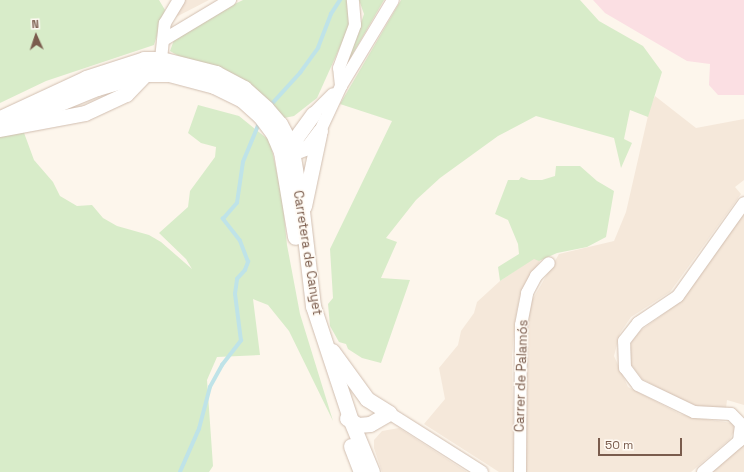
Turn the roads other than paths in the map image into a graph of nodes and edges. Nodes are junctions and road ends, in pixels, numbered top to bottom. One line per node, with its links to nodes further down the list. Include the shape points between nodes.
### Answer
1 (179, 0): 5 (street, via 166,23)
2 (230, 0): 5 (street)
3 (353, 0): 8 (street, via 355,25 339,68)
4 (393, 0): 8 (street)
5 (165, 38): 6 (street)
6 (161, 59): 9 (street, via 105,78); 10 (street, via 216,73); 11 (street, via 144,59 121,65)
7 (145, 74): 9 (street); 10 (street, via 169,74); 12 (street, via 126,94)
8 (341, 86): 13 (street); 17 (street)
9 (97, 88): 11 (street, via 85,87); 12 (street); 15 (street)
10 (242, 93): 16 (street)
11 (37, 101): 14 (street)
12 (104, 106): 15 (street, via 85,113)
13 (313, 114): 16 (street); 18 (street)
14 (0, 118)
15 (0, 128)
16 (276, 129): 18 (street, Carretera de Canyet); 21 (street)
17 (320, 131): 18 (street, via 308,147 299,150); 20 (street)
18 (291, 145): 20 (street, Carretera de Canyet); 21 (street, via 287,155 295,203)
19 (744, 203): 35 (street, via 678,296 638,323 624,341 625,368 638,385 694,412 731,414 740,424 739,441)
20 (302, 210): 23 (street, Carretera de Canyet, via 308,278)
21 (294, 224): 24 (street, Carretera de Canyet, via 299,286)
22 (549, 262): 34 (street, Carrer de Palamós, via 536,276 527,293 521,325)
23 (318, 324): 25 (street, via 335,356); 27 (street, Carretera de Canyet)
24 (327, 373): 27 (street, via 344,414); 30 (street, Carretera de Canyet, via 331,391)
25 (367, 398): 26 (street); 27 (street, via 353,412)
26 (389, 413): 28 (street); 33 (street)
27 (351, 421): 28 (street, via 358,425); 29 (street, Carretera de Canyet); 31 (street, via 352,435)
28 (375, 423): 29 (street)
29 (366, 457): 32 (street, Carretera de Canyet)
30 (361, 472)
31 (366, 472)
32 (372, 472)
33 (482, 472)
34 (520, 472)
35 (703, 472)

